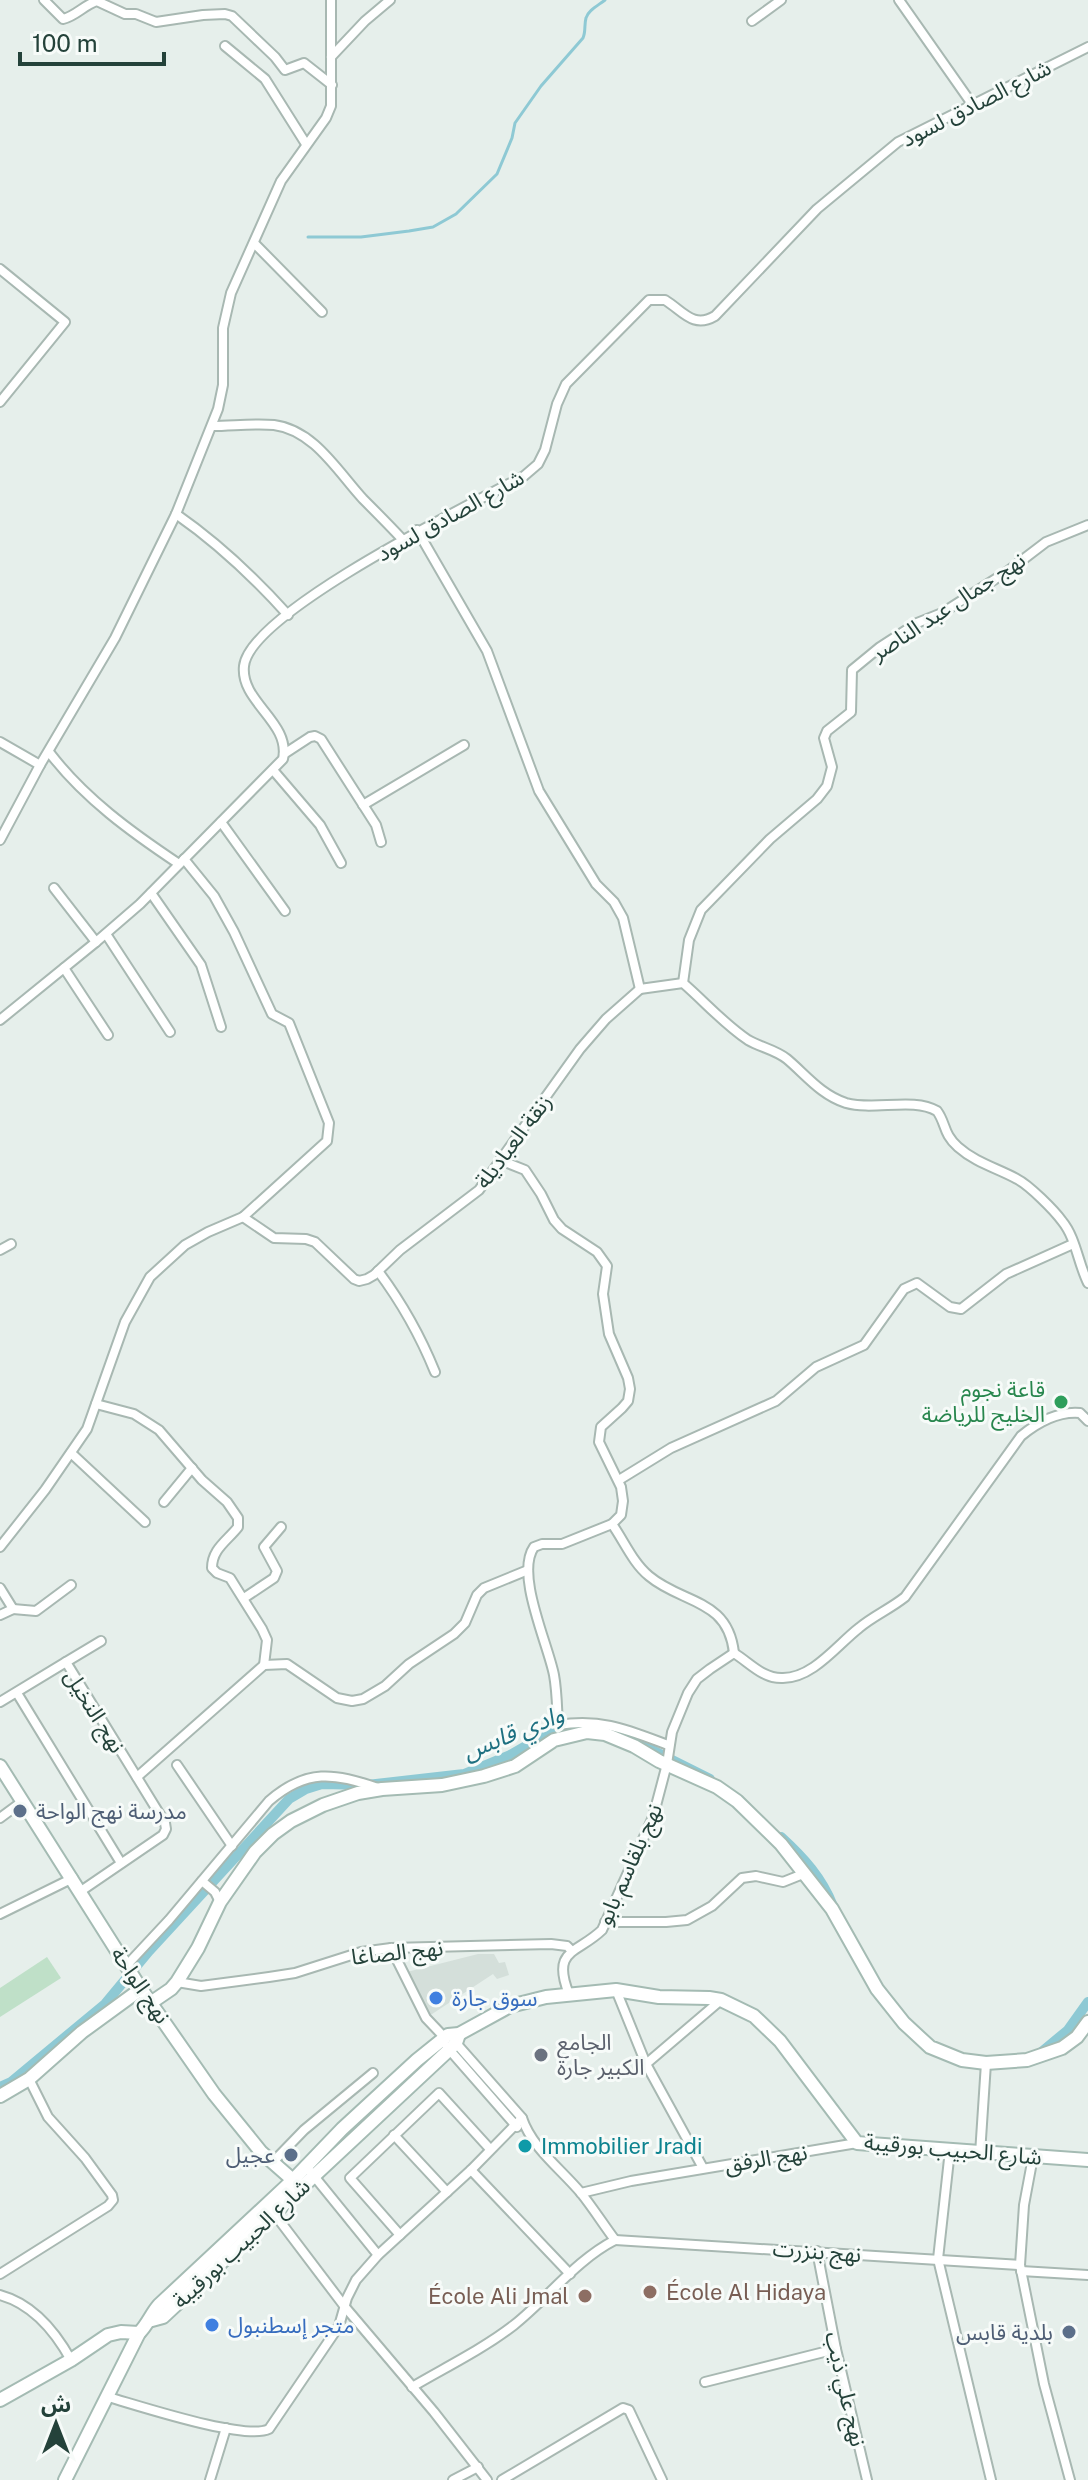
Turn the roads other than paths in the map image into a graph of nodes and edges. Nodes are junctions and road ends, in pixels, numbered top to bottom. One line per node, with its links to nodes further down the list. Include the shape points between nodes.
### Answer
1 (44, 0): 10 (street, via 63,19 97,1 156,22 232,16 285,70 304,63)
2 (331, 0): 9 (street)
3 (390, 0): 9 (street)
4 (781, 0): 6 (street)
5 (899, 0): 11 (street)
6 (752, 21)
7 (225, 46): 12 (street, via 265,79)
8 (1088, 47): 11 (street, شارع الصادق لسود)
9 (331, 58): 10 (street)
10 (332, 85): 12 (street, via 329,112)
11 (972, 104): 20 (street, شارع الصادق لسود, via 907,136 870,164 817,209 706,322 691,319 665,300 649,300 566,384 538,464)
12 (306, 144): 13 (street, via 281,181)
13 (254, 243): 15 (street); 17 (street, via 227,305 223,385)
14 (0, 269): 16 (street, via 65,322)
15 (322, 312)
16 (0, 402)
17 (212, 426): 18 (street); 21 (street, via 276,425 296,431)
18 (176, 514): 22 (street, via 231,556); 25 (street, via 115,638)
19 (1088, 525): 41 (street, نهج جمال عبد الناصر, via 1046,542 852,670 851,712 824,738 832,767 827,786 701,910 689,940)
20 (417, 530): 21 (street, شارع الصادق لسود); 42 (street, via 487,651 539,791 623,918)
21 (402, 539): 22 (street, شارع الصادق لسود)
22 (288, 615): 26 (street, شارع الصادق لسود, via 253,645 244,663 248,685 280,734)
23 (0, 742): 27 (street)
24 (464, 745): 29 (street)
25 (49, 752): 27 (street); 33 (street, via 109,813)
26 (284, 754): 28 (street); 29 (street, via 310,737 321,739)
27 (40, 765): 31 (street)
28 (273, 770): 30 (street); 34 (street, via 320,825)
29 (363, 805): 32 (street)
30 (221, 822): 33 (street); 37 (street)
31 (0, 840)
32 (381, 842)
33 (182, 861): 36 (street); 48 (street, via 214,896 272,1014 289,1023 329,1123 327,1141 317,1152)
34 (341, 863)
35 (54, 888): 39 (street)
36 (151, 893): 38 (street); 44 (street, via 201,965)
37 (285, 911)
38 (106, 934): 39 (street); 45 (street)
39 (96, 942): 40 (street)
40 (64, 968): 43 (street); 46 (street)
41 (683, 983): 42 (street); 50 (street, via 748,1039 782,1055 835,1098 937,1111 958,1148 1025,1183 1060,1218)
42 (640, 989): 47 (street, زنقة العباديلة, via 580,1049)
43 (0, 1020)
44 (221, 1027)
45 (170, 1032)
46 (108, 1035)
47 (500, 1160): 54 (street, زنقة العباديلة, via 479,1190); 61 (street, via 525,1170 554,1220 597,1252 607,1266 603,1294 609,1334 630,1389 628,1401 601,1427 599,1442)
48 (243, 1217): 54 (street, via 274,1238 315,1242 354,1279 367,1279); 57 (street, via 185,1245 150,1277 125,1322)
49 (11, 1244): 51 (street)
50 (1073, 1244): 53 (street); 61 (street, via 1006,1274 961,1309 917,1283 909,1285 864,1345 816,1367 776,1401 671,1448)
51 (0, 1250)
52 (1088, 1255): 53 (street)
53 (1078, 1260): 55 (street)
54 (378, 1271): 56 (street, via 401,1302)
55 (1088, 1283)
56 (435, 1372)
57 (96, 1404): 59 (street); 60 (street, via 134,1414 151,1425)
58 (1088, 1421): 74 (street, via 1080,1413 1056,1415 1021,1436 905,1597 809,1669 782,1679 765,1675)
59 (71, 1453): 63 (street); 66 (street)
60 (192, 1468): 62 (street); 70 (street, via 238,1518 238,1527 218,1547 212,1568 230,1578)
61 (619, 1480): 64 (street, via 621,1515)
62 (164, 1502)
63 (145, 1522)
64 (612, 1524): 67 (street, via 562,1544 534,1547); 74 (street, via 647,1575 717,1615)
65 (281, 1527): 70 (street, via 264,1547 277,1571 274,1578)
66 (0, 1547)
67 (528, 1570): 76 (street, via 484,1588 454,1634 363,1699 337,1698 287,1664); 79 (street, via 554,1675 558,1725 594,1722)
68 (71, 1585): 71 (street, via 36,1611)
69 (0, 1588): 71 (street)
70 (244, 1598): 76 (street, via 267,1640)
71 (13, 1609): 72 (street)
72 (0, 1615)
73 (101, 1641): 75 (street)
74 (734, 1653): 79 (street, نهج بلقاسم بابو, via 697,1679)
75 (66, 1662): 77 (street, نهج النخيل); 83 (street, نهج النخيل)
76 (264, 1665): 83 (street)
77 (17, 1693): 78 (street, نهج النخيل); 88 (street)
78 (0, 1702)
79 (668, 1745): 80 (street, نهج بلقاسم بابو)
80 (667, 1764): 84 (street, via 605,1734 587,1732 554,1740 515,1766 484,1776); 89 (street, via 737,1801); 95 (street, نهج بلقاسم بابو, via 653,1817)
81 (177, 1765): 87 (street)
82 (0, 1766): 85 (street, نهج الواحة)
83 (137, 1777): 88 (street, نهج النخيل, via 165,1823 165,1833)
84 (382, 1789): 87 (street, via 349,1778 310,1777 269,1801); 93 (street, via 332,1802 291,1821 255,1852)
85 (23, 1801): 86 (street); 90 (street, نهج الواحة)
86 (0, 1818)
87 (232, 1846): 91 (street)
88 (121, 1863): 92 (street)
89 (803, 1874): 95 (street, via 783,1882 742,1878 712,1906 687,1920); 108 (street, via 832,1909 877,1989 917,2036 939,2053)
90 (73, 1878): 92 (street, نهج الواحة); 94 (street)
91 (202, 1881): 93 (street); 98 (street)
92 (81, 1891): 98 (street, نهج الواحة)
93 (220, 1902): 99 (street)
94 (0, 1914)
95 (605, 1922): 97 (street, نهج بلقاسم بابو, via 595,1936)
96 (391, 1948): 97 (street, نهج الصاغا, via 478,1950 551,1944); 99 (street, نهج الصاغا, via 295,1973 201,1986); 107 (street, via 426,2018)
97 (571, 1950): 102 (street, via 563,1970)
98 (127, 1965): 100 (street, نهج الواحة)
99 (177, 1982): 104 (street)
100 (141, 1989): 104 (street, نهج الواحة); 111 (street)
101 (616, 1990): 102 (street, شارع الحبيب بورقيبة); 103 (street, شارع الحبيب بورقيبة); 109 (street)
102 (569, 1994): 107 (street, شارع الحبيب بورقيبة, via 510,2006)
103 (721, 2000): 109 (street); 117 (street, شارع الحبيب بورقيبة, via 766,2026)
104 (152, 2002): 123 (street, نهج الواحة, via 214,2094)
105 (1088, 2022): 106 (street)
106 (1083, 2038): 108 (street, via 1041,2057)
107 (450, 2040): 113 (street); 114 (street); 124 (street, شارع الحبيب بورقيبة, via 417,2060); 127 (street, شارع الحبيب بورقيبة)
108 (986, 2063): 120 (street)
109 (646, 2064): 125 (street)
110 (373, 2073): 123 (street)
111 (29, 2079): 112 (street); 138 (street, via 48,2117 113,2200)
112 (0, 2096)
113 (522, 2118): 114 (street); 115 (street)
114 (514, 2126): 115 (street); 118 (street)
115 (525, 2129): 130 (street)
116 (394, 2135): 118 (street, via 439,2093); 129 (street); 132 (street, via 350,2178)
117 (857, 2143): 119 (street, شارع الحبيب بورقيبة); 125 (street, نهج الرفق)
118 (490, 2149): 126 (street)
119 (950, 2150): 120 (street, شارع الحبيب بورقيبة); 136 (street)
120 (980, 2154): 121 (street, شارع الحبيب بورقيبة)
121 (1033, 2157): 122 (street, شارع الحبيب بورقيبة); 137 (street)
122 (1088, 2160)
123 (273, 2162): 128 (street, نهج الواحة)
124 (305, 2165): 127 (street); 128 (street, شارع الحبيب بورقيبة)
125 (703, 2168): 130 (street, نهج الرفق)
126 (471, 2170): 129 (street); 139 (street)
127 (313, 2177): 128 (street, شارع الحبيب بورقيبة); 135 (street)
128 (298, 2183): 131 (street, شارع الحبيب بورقيبة)
129 (447, 2192): 132 (street)
130 (581, 2193): 133 (street)
131 (270, 2209): 142 (street); 143 (street, شارع الحبيب بورقيبة, via 163,2317)
132 (400, 2235): 135 (street)
133 (615, 2240): 134 (street, نهج بنزرت); 139 (street)
134 (817, 2251): 136 (street, نهج بنزرت); 144 (street, نهج علي ذيب)
135 (378, 2255): 142 (street, via 356,2280)
136 (938, 2259): 137 (street, نهج بنزرت); 159 (street)
137 (1021, 2268): 140 (street, نهج بنزرت); 160 (street)
138 (0, 2274)
139 (570, 2274): 147 (street, via 512,2327)
140 (1088, 2275)
141 (0, 2295): 145 (street, via 41,2318)
142 (345, 2307): 147 (street); 150 (street, via 339,2326 269,2429 258,2433)
143 (139, 2333): 145 (street, via 108,2335); 148 (street, شارع الحبيب بورقيبة)
144 (836, 2349): 146 (street); 158 (street, نهج علي ذيب)
145 (71, 2360): 149 (street)
146 (705, 2382)
147 (412, 2387): 151 (street)
148 (108, 2397): 150 (street); 152 (street, شارع الحبيب بورقيبة)
149 (0, 2400)
150 (226, 2428): 153 (street)
151 (478, 2467): 154 (street); 155 (street)
152 (65, 2480)
153 (210, 2480)
154 (453, 2480)
155 (487, 2480)
156 (502, 2480): 157 (street, via 623,2408 629,2410)
157 (662, 2480)
158 (867, 2480)
159 (991, 2480)
160 (1070, 2480)

